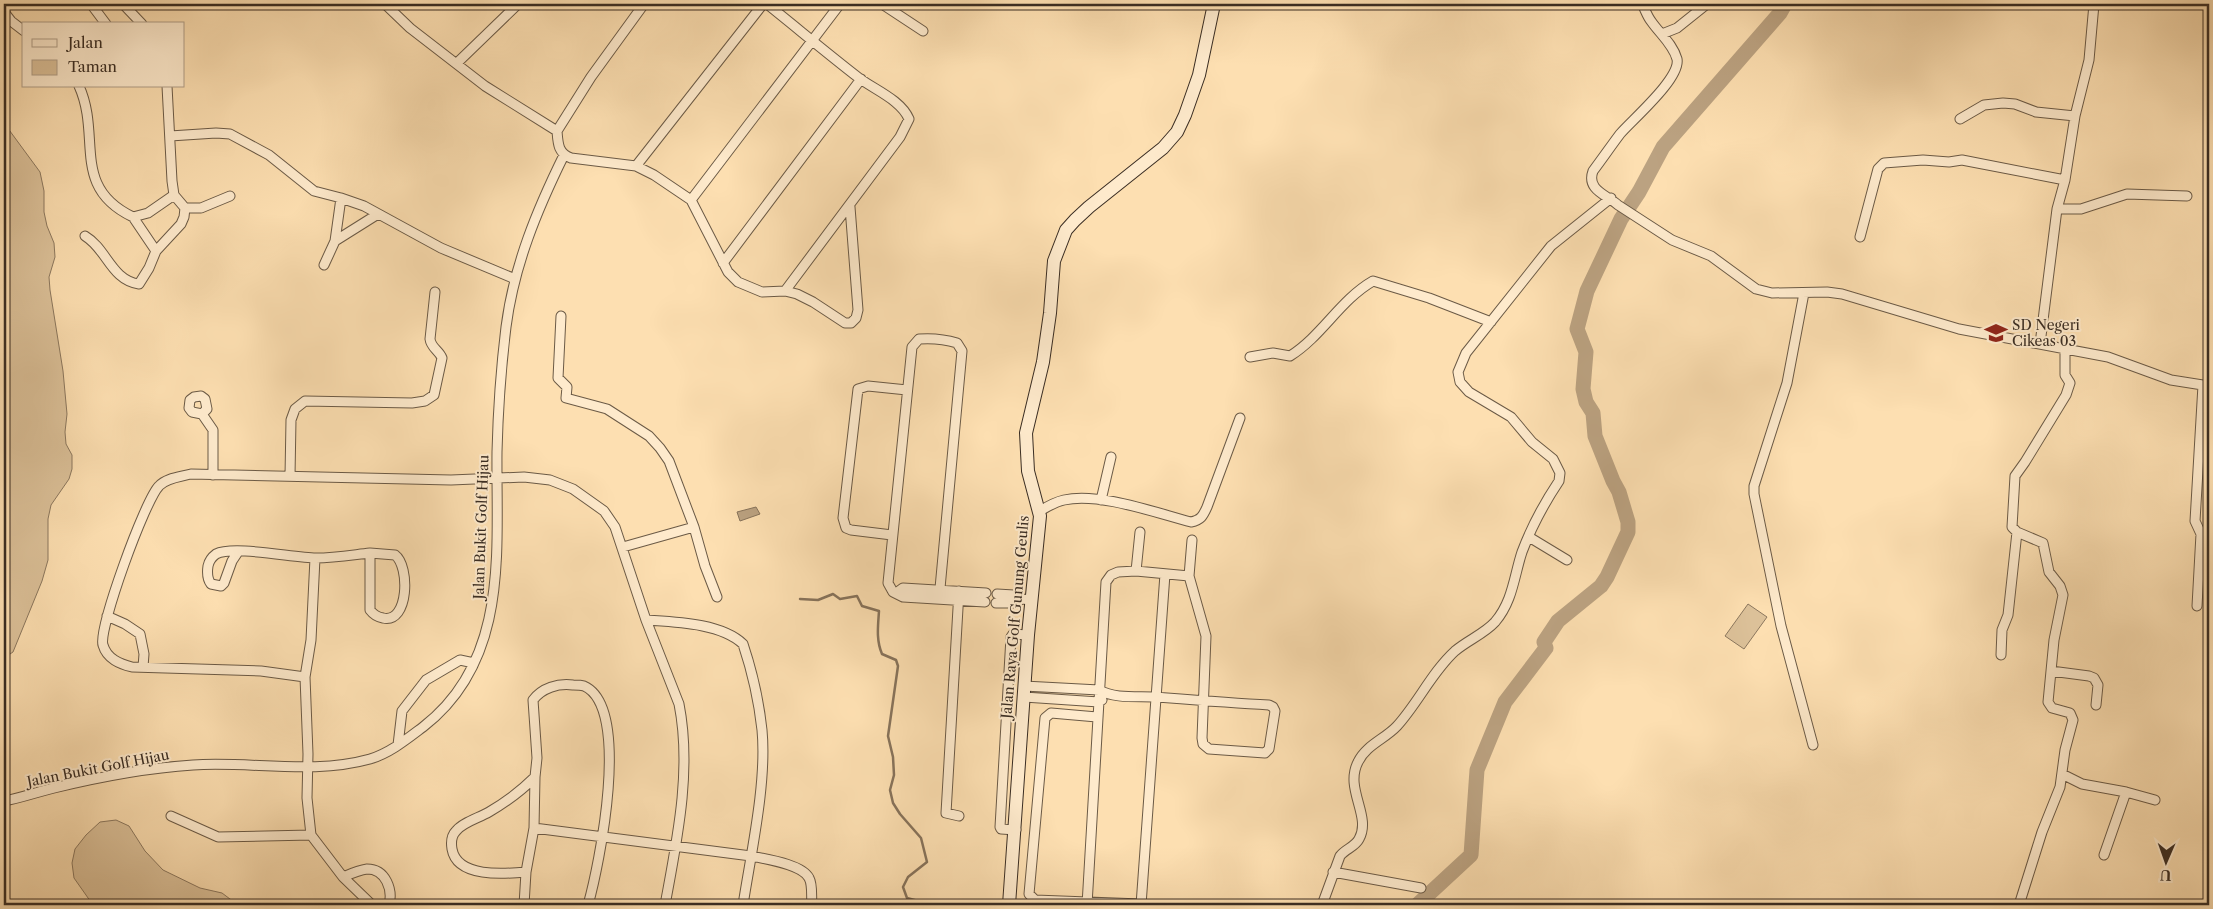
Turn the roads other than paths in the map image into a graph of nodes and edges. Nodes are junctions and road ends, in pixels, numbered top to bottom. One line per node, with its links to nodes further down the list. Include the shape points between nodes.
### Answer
1 (91, 4): 17 (street)
2 (123, 4): 18 (street)
3 (385, 4): 23 (street, via 410,28)
4 (518, 4): 23 (street)
5 (644, 4): 29 (street)
6 (762, 4): 32 (street)
7 (767, 4): 22 (street)
8 (840, 4): 22 (street)
9 (882, 4): 20 (street)
10 (1090, 4): 11 (street)
11 (1098, 4)
12 (1214, 4): 69 (main road, Jalan Raya Golf Gunung Geulis, via 1199,75 1177,132 1163,148 1066,230 1054,261 1043,362 1026,433 1028,471)
13 (1642, 4): 21 (street)
14 (1707, 4): 21 (street, via 1677,28)
15 (2094, 4): 27 (street, via 2089,60)
16 (4, 12): 19 (street)
17 (104, 22)
18 (140, 22)
19 (22, 30)
20 (923, 31)
21 (1662, 34): 38 (street, via 1677,59 1675,72 1620,135 1591,177 1597,191)
22 (812, 39): 24 (street); 39 (street)
23 (457, 63): 29 (street, via 485,86)
24 (861, 79): 40 (street, via 898,105 909,119 900,137); 49 (street)
25 (80, 88): 44 (street, via 88,118 91,169 95,180 110,202)
26 (167, 88): 30 (street)
27 (2075, 116): 28 (street, via 2036,112 2003,102 1984,105); 33 (street)
28 (1960, 118)
29 (557, 131): 31 (street, via 558,145)
30 (170, 136): 34 (street); 37 (street, via 230,134 269,155 314,191)
31 (564, 155): 32 (street); 51 (street, Jalan Bukit Golf Hijau, via 540,206)
32 (636, 166): 39 (street)
33 (2065, 180): 42 (street); 46 (street, via 1969,161 1884,163 1878,169)
34 (174, 195): 41 (street); 44 (street, via 148,212)
35 (230, 196): 41 (street, via 201,208)
36 (2187, 196): 42 (street, via 2127,194 2081,209)
37 (341, 198): 43 (street); 47 (street)
38 (1611, 198): 54 (street, via 1672,240 1711,256 1756,289 1772,294); 56 (street, via 1551,246)
39 (691, 200): 49 (street)
40 (850, 207): 53 (street); 53 (street, via 856,318 845,323 813,302)
41 (185, 208): 48 (street, via 181,224)
42 (2057, 209): 57 (street)
43 (378, 214): 47 (street); 51 (street, via 441,248)
44 (133, 217): 48 (street)
45 (86, 236): 48 (street, via 98,246 115,273 136,284 141,282)
46 (1860, 237)
47 (335, 241): 50 (street)
48 (156, 251)
49 (723, 263): 53 (street, via 738,282 751,289)
50 (324, 264)
51 (515, 280): 67 (street, Jalan Bukit Golf Hijau, via 501,378)
52 (435, 292): 66 (street, via 430,339 442,358 434,395 425,401 412,403 304,402 298,405 291,420)
53 (785, 292)
54 (1804, 293): 57 (street, via 1842,294 1959,329); 112 (street, via 1786,383 1754,494 1781,626)
55 (561, 316): 70 (street, via 558,378 566,388 566,398 607,409 655,442 668,461)
56 (1491, 322): 59 (street, via 1373,281 1345,302 1314,336 1290,356 1273,353); 74 (street, via 1461,362 1460,382 1469,392 1511,417 1532,442 1553,458 1560,473 1559,481)
57 (2040, 344): 58 (street)
58 (2065, 348): 60 (street, via 2108,357 2171,380); 72 (street, via 2065,375 2070,383 2066,395 2015,476 2011,524)
59 (1250, 357)
60 (2206, 386): 90 (street, via 2195,519 2201,532)
61 (907, 390): 73 (street); 73 (street, via 868,386 858,389 844,508 846,528); 84 (street, via 914,343 919,339 946,340 960,346 961,369)
62 (202, 414): 65 (street, via 213,430)
63 (1240, 418): 68 (street, via 1202,518 1191,522)
64 (1111, 457): 68 (street)
65 (214, 475): 66 (street); 91 (street, via 191,474 159,486 138,528)
66 (290, 476): 67 (street)
67 (497, 478): 76 (street, via 550,480 573,489 604,511); 95 (street, Jalan Bukit Golf Hijau, via 495,591 484,641)
68 (1101, 500): 69 (street, via 1065,500)
69 (1040, 511): 89 (main road, Jalan Raya Golf Gunung Geulis)
70 (694, 527): 76 (street); 86 (street)
71 (1140, 532): 81 (street)
72 (2017, 532): 94 (street); 97 (street, via 2044,544 2049,572 2062,590 2063,602)
73 (892, 535): 84 (street, via 888,583 893,592 903,597)
74 (1529, 537): 80 (street); 129 (street, via 1510,597 1495,622 1455,652 1407,715 1358,760 1354,790 1363,821 1362,831 1355,844 1344,851)
75 (1192, 540): 83 (street)
76 (623, 547): 92 (street)
77 (238, 552): 79 (street)
78 (370, 553): 78 (street, via 370,610 373,614 391,618 399,612 404,598 403,566 395,556); 79 (street)
79 (315, 558): 98 (street, via 311,640)
80 (1567, 560)
81 (1136, 571): 82 (street); 99 (street, via 1118,572 1106,582)
82 (1165, 574): 83 (street); 102 (street)
83 (1189, 576): 103 (street, via 1206,636)
84 (939, 594): 85 (street)
85 (959, 596): 87 (street); 120 (street, via 946,813)
86 (717, 597)
87 (986, 597)
88 (996, 598): 89 (street, via 1014,603)
89 (1027, 600): 93 (main road, Jalan Raya Golf Gunung Geulis)
90 (2197, 606)
91 (107, 616): 96 (street, via 140,634); 96 (street, via 102,639 107,654 123,665)
92 (646, 620): 125 (street, via 679,704 684,728 683,776); 127 (street, via 727,632 743,644 762,730 762,769)
93 (1028, 635): 100 (main road, Jalan Raya Golf Gunung Geulis); 107 (street, via 1011,636)
94 (2001, 655)
95 (474, 663): 111 (street, Jalan Bukit Golf Hijau, via 458,693 438,715); 111 (street, via 460,660 426,680 402,711)
96 (143, 667): 98 (street, via 261,671)
97 (2051, 671): 105 (street, via 2094,678 2098,685); 114 (street, via 2050,706 2070,713 2073,720)
98 (305, 677): 113 (street)
99 (1099, 690): 100 (street); 101 (street); 104 (street)
100 (1024, 691): 104 (street); 108 (main road, Jalan Raya Golf Gunung Geulis)
101 (1108, 695): 102 (street); 104 (street)
102 (1155, 697): 103 (street); 133 (street)
103 (1204, 701): 103 (street, via 1202,738 1205,747 1265,753 1269,749 1273,706)
104 (1099, 702): 106 (street)
105 (2096, 705)
106 (1097, 717): 132 (street); 132 (street, via 1051,713 1045,718 1029,894 1035,900)
107 (1006, 725): 108 (street); 109 (street)
108 (1022, 725): 110 (main road, Jalan Raya Golf Gunung Geulis)
109 (1005, 738): 110 (street); 122 (street, via 1000,827)
110 (1021, 739): 122 (main road, Jalan Raya Golf Gunung Geulis)
111 (398, 745): 113 (street, Jalan Bukit Golf Hijau, via 356,762)
112 (1813, 745)
113 (308, 766): 118 (street, Jalan Bukit Golf Hijau, via 196,765 148,770); 123 (street)
114 (2062, 774): 116 (street, via 2082,784); 143 (street)
115 (535, 778): 121 (street); 124 (street, via 537,758 533,700 547,688 563,684 584,686 601,707 610,738); 128 (street, via 503,804 460,827 451,844 453,856 463,867 491,872)
116 (2126, 792): 117 (street); 126 (street)
117 (2155, 800)
118 (7, 801)
119 (171, 816): 123 (street, via 218,837)
120 (959, 816)
121 (534, 828): 124 (street); 128 (street)
122 (1016, 830): 141 (main road, Jalan Raya Golf Gunung Geulis)
123 (311, 835): 130 (street)
124 (602, 836): 125 (street); 137 (street)
125 (675, 847): 127 (street); 138 (street)
126 (2104, 855)
127 (751, 856): 139 (street); 140 (street, via 800,869 810,879)
128 (526, 872): 136 (street)
129 (1333, 872): 131 (street); 142 (street)
130 (343, 877): 134 (street); 135 (street, via 366,869 381,874 390,888)
131 (1421, 888)
132 (1087, 904): 133 (street)
133 (1141, 904)
134 (372, 905)
135 (389, 905)
136 (524, 905)
137 (588, 905)
138 (665, 905)
139 (743, 905)
140 (812, 905)
141 (1009, 905)
142 (1322, 905)
143 (2018, 905)

